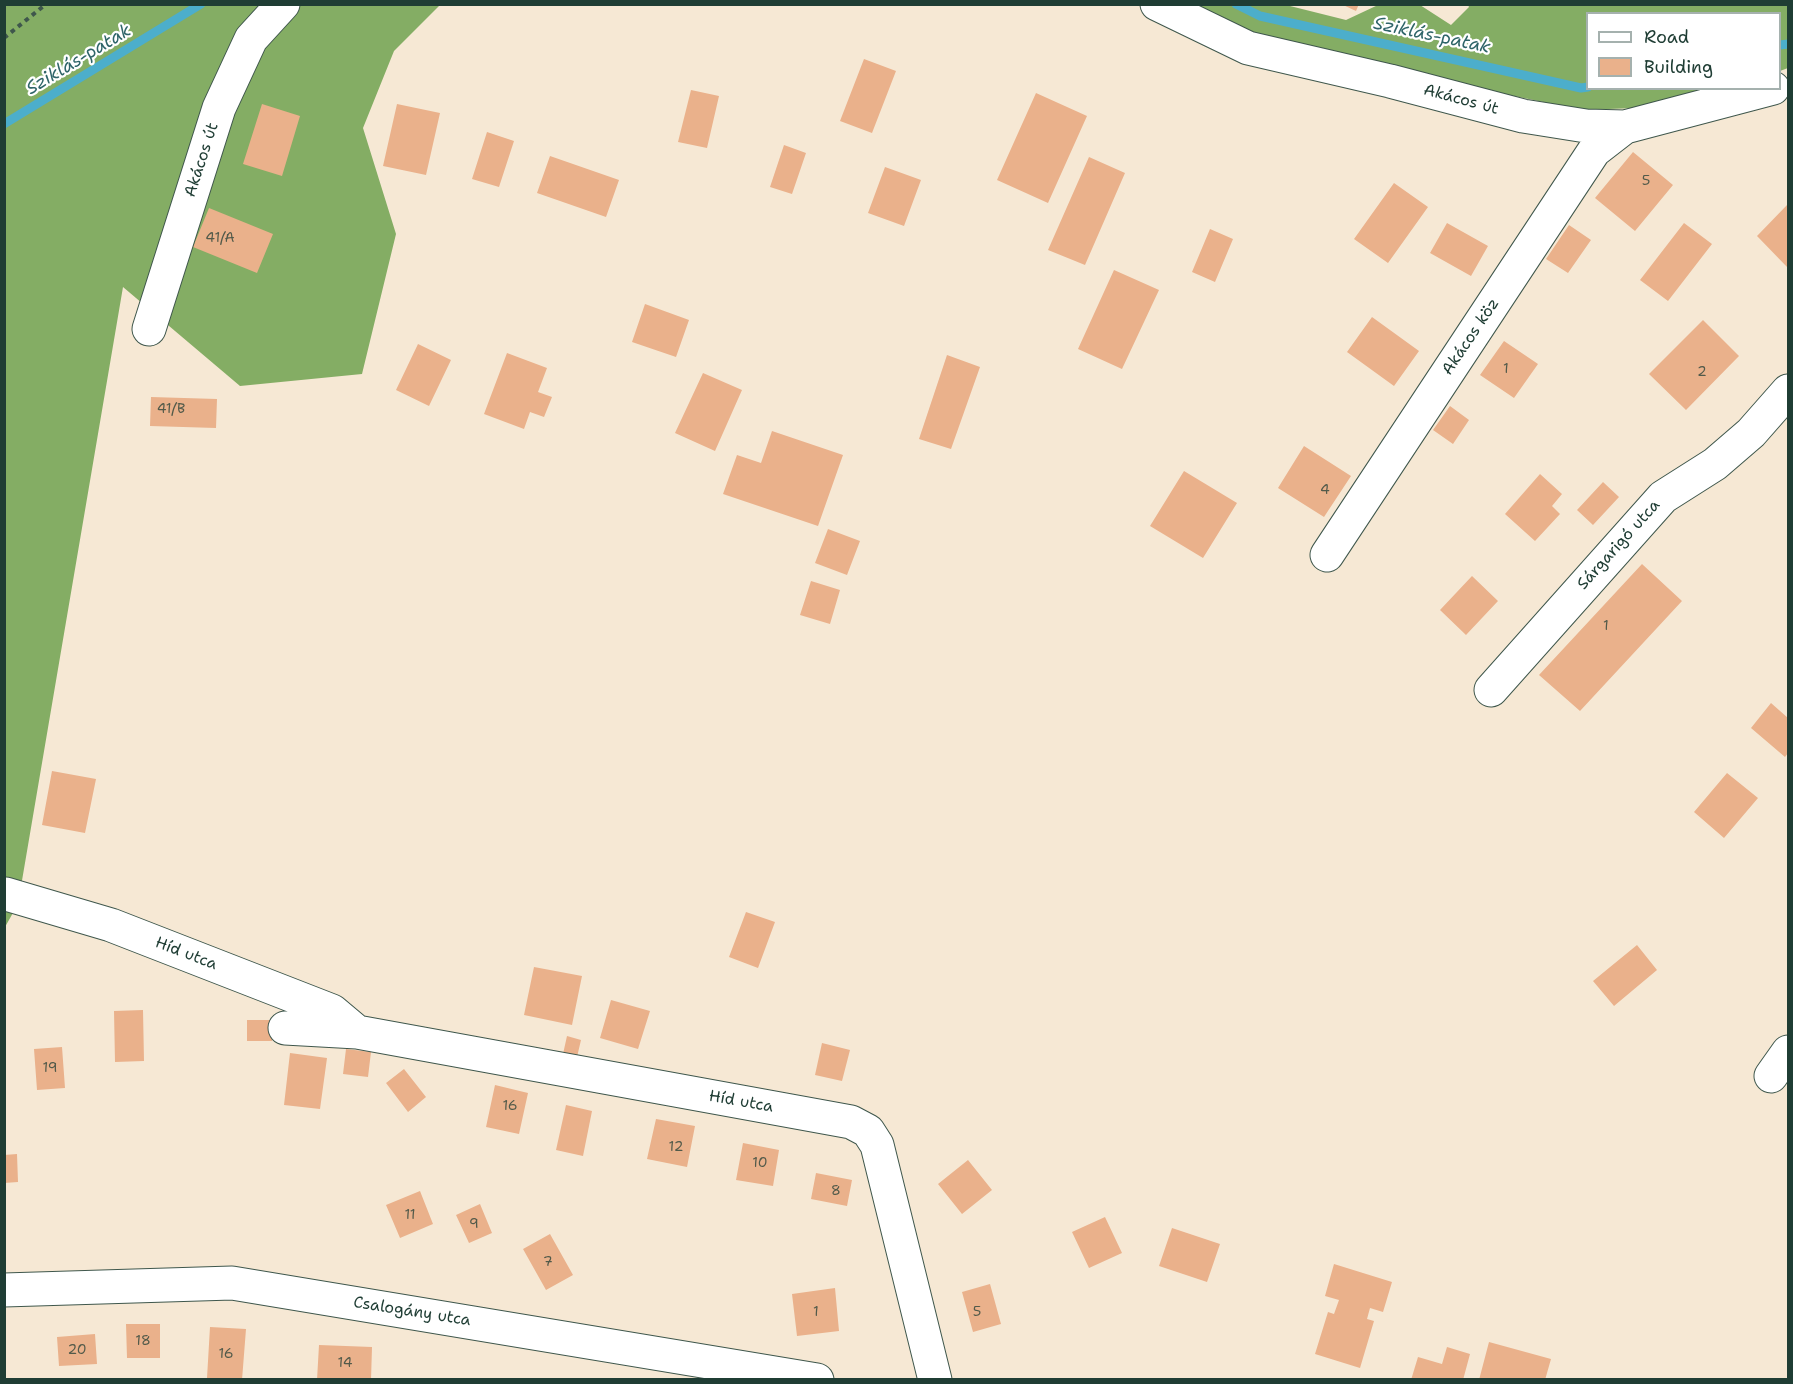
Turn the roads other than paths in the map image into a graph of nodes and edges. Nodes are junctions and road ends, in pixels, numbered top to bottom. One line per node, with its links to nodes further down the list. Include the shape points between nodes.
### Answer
1 (283, 4): 5 (street, Akácos út, via 251,39 219,108)
2 (1157, 4): 4 (street, Akácos út, via 1248,48 1523,116 1586,126)
3 (1765, 90): 4 (street, Akácos út)
4 (1625, 127): 7 (street, Akácos köz, via 1594,151)
5 (149, 328)
6 (1788, 391): 8 (street, Sárgarigó utca, via 1751,433 1715,464 1663,497)
7 (1327, 555)
8 (1491, 690)
9 (6, 894): 11 (street, Híd utca, via 111,925 321,1006)
10 (285, 1028): 11 (street, Híd utca)
11 (357, 1032): 14 (street, Híd utca, via 851,1122 868,1131 877,1145)
12 (4, 1290): 13 (street, Csalogány utca, via 232,1283)
13 (817, 1380)
14 (936, 1380)

